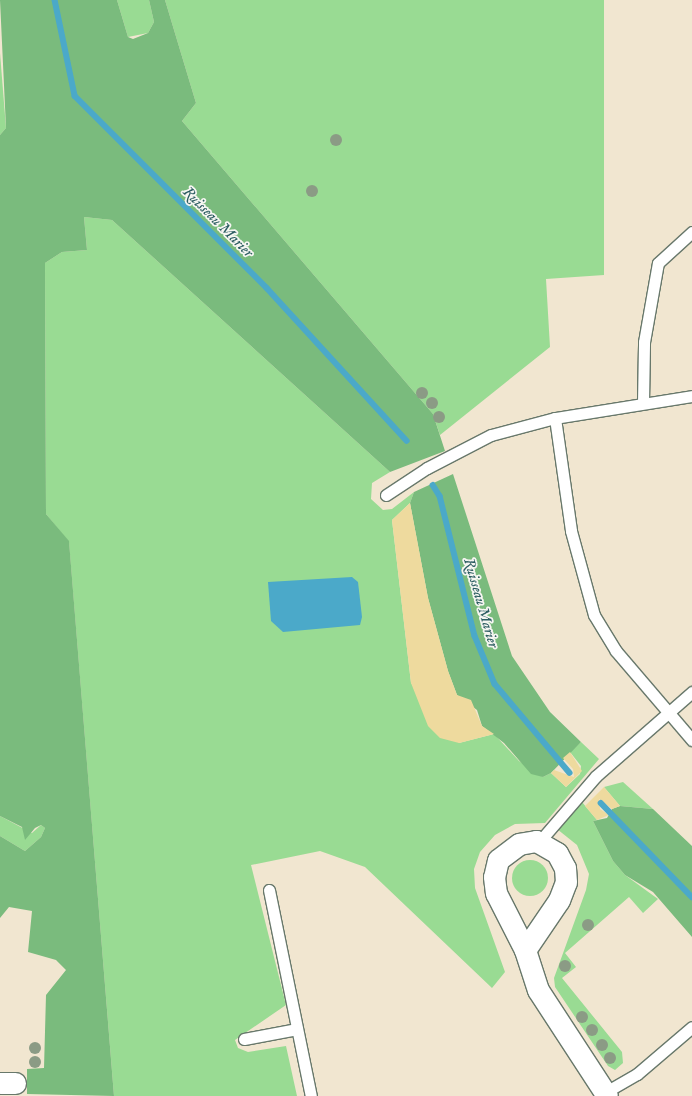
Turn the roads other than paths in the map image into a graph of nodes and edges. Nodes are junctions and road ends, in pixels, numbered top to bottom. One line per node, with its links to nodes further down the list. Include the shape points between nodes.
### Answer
1 (692, 232): 3 (lane, via 658,264 644,342)
2 (692, 396): 3 (lane)
3 (643, 402): 4 (lane)
4 (555, 418): 5 (lane, via 491,435 427,468); 7 (lane, via 572,531 594,615 616,651)
5 (386, 495)
6 (692, 692): 7 (lane)
7 (668, 711): 8 (lane); 9 (lane, via 596,776)
8 (692, 740)
9 (539, 842): 11 (street, via 557,853 565,868 566,882 559,900); 11 (street, via 523,842 507,850 498,860 494,876 500,905)
10 (269, 890): 13 (lane)
11 (525, 950): 15 (street, via 538,990)
12 (692, 1027): 15 (lane, via 637,1074)
13 (298, 1029): 14 (lane); 16 (lane)
14 (244, 1039)
15 (605, 1094)
16 (311, 1096)

